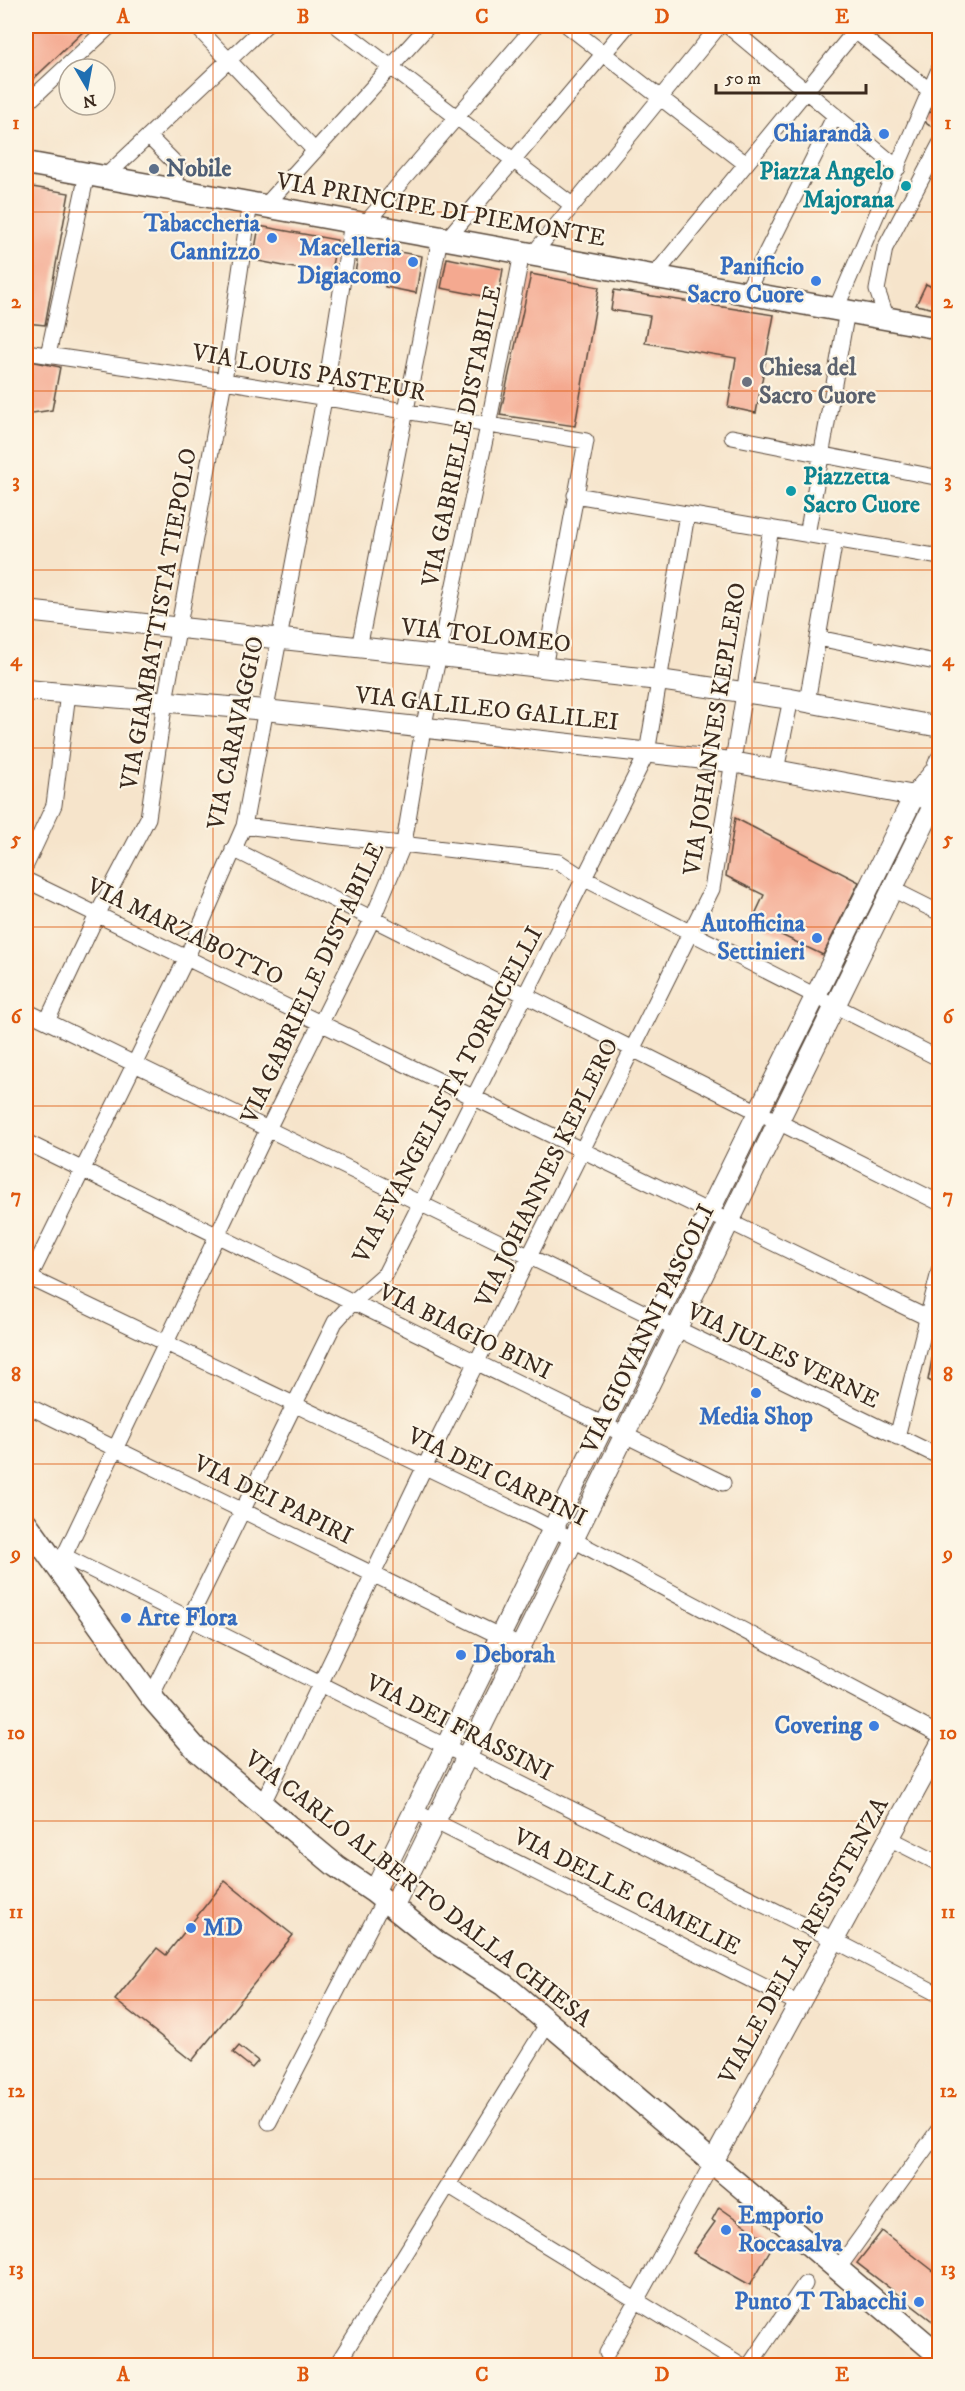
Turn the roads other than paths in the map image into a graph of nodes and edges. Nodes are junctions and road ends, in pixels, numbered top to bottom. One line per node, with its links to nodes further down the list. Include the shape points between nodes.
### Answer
1 (110, 26): 19 (street)
2 (196, 26): 13 (street)
3 (265, 26): 13 (street)
4 (337, 26): 14 (street)
5 (428, 26): 14 (street)
6 (535, 26): 21 (street)
7 (568, 26): 12 (street)
8 (627, 26): 12 (street)
9 (719, 26): 18 (street)
10 (728, 26): 17 (street)
11 (854, 27): 16 (street); 17 (street)
12 (603, 53): 18 (street); 25 (street)
13 (230, 59): 22 (street); 24 (street)
14 (392, 66): 21 (street); 24 (street)
15 (939, 67): 16 (street)
16 (924, 86): 28 (street)
17 (806, 91): 20 (street); 27 (street)
18 (660, 98): 27 (street); 32 (street)
19 (26, 104)
20 (834, 115): 28 (street); 37 (street)
21 (457, 116): 25 (street); 33 (street)
22 (149, 137): 29 (street); 30 (street, via 177,165)
23 (939, 144): 39 (street, via 885,248 877,290)
24 (315, 151): 31 (street)
25 (514, 160): 32 (street); 34 (street)
26 (26, 163): 29 (main road, VIA PRINCIPE DI PIEMONTE)
27 (746, 164): 36 (street)
28 (898, 168): 38 (street)
29 (96, 175): 30 (main road, VIA PRINCIPE DI PIEMONTE); 42 (street)
30 (174, 189): 31 (main road, VIA PRINCIPE DI PIEMONTE)
31 (258, 205): 33 (main road, VIA PRINCIPE DI PIEMONTE); 43 (street, VIA GIAMBATTISTA TIEPOLO)
32 (572, 205): 35 (street)
33 (358, 223): 34 (main road, VIA PRINCIPE DI PIEMONTE); 44 (street, VIA CARAVAGGIO)
34 (444, 238): 35 (main road, VIA PRINCIPE DI PIEMONTE); 45 (street)
35 (528, 253): 36 (main road, VIA PRINCIPE DI PIEMONTE); 46 (street, VIA GABRIELE DISTABILE)
36 (654, 276): 37 (main road, VIA PRINCIPE DI PIEMONTE)
37 (746, 293): 38 (main road, VIA PRINCIPE DI PIEMONTE)
38 (842, 310): 39 (main road, VIA PRINCIPE DI PIEMONTE); 48 (street)
39 (887, 318): 40 (main road, VIA PRINCIPE DI PIEMONTE)
40 (939, 328)
41 (26, 352): 42 (street, VIA LOUIS PASTEUR)
42 (48, 355): 43 (street, VIA LOUIS PASTEUR)
43 (224, 381): 44 (street, VIA LOUIS PASTEUR); 57 (street, VIA GIAMBATTISTA TIEPOLO)
44 (324, 399): 45 (street, VIA LOUIS PASTEUR); 59 (street, VIA CARAVAGGIO)
45 (405, 413): 46 (street, VIA LOUIS PASTEUR); 60 (street)
46 (488, 426): 50 (street, VIA LOUIS PASTEUR, via 586,441); 61 (street, VIA GABRIELE DISTABILE)
47 (732, 437): 48 (street)
48 (821, 454): 49 (street); 53 (street)
49 (939, 477)
50 (576, 495): 51 (street); 63 (street)
51 (687, 514): 52 (street); 64 (street, VIA EVANGELISTA TORRICELLI)
52 (771, 528): 53 (street); 67 (street, VIA JOHANNES KEPLERO)
53 (807, 535): 54 (street)
54 (835, 539): 55 (street); 58 (street)
55 (939, 557)
56 (26, 611): 57 (street, VIA TOLOMEO)
57 (179, 627): 59 (street, VIA TOLOMEO); 68 (street, VIA GIAMBATTISTA TIEPOLO)
58 (818, 638): 62 (street); 69 (street)
59 (280, 639): 60 (street, VIA TOLOMEO); 70 (street, VIA CARAVAGGIO)
60 (359, 648): 61 (street, VIA TOLOMEO)
61 (438, 656): 63 (street, VIA TOLOMEO); 72 (street, VIA GABRIELE DISTABILE)
62 (939, 663)
63 (543, 668): 64 (street, VIA TOLOMEO)
64 (659, 680): 67 (street, VIA TOLOMEO); 73 (street, VIA EVANGELISTA TORRICELLI)
65 (26, 690): 66 (street, VIA GALILEO GALILEI)
66 (68, 693): 68 (street, VIA GALILEO GALILEI); 82 (street, via 54,805)
67 (744, 693): 69 (street, VIA TOLOMEO); 74 (street, VIA JOHANNES KEPLERO)
68 (165, 701): 70 (street, VIA GALILEO GALILEI); 87 (street, VIA GIAMBATTISTA TIEPOLO, via 148,818)
69 (799, 701): 71 (street, VIA TOLOMEO); 76 (street)
70 (265, 710): 72 (street, VIA GALILEO GALILEI); 79 (street, VIA CARAVAGGIO)
71 (939, 727)
72 (423, 729): 73 (street, VIA GALILEO GALILEI); 80 (street, VIA GABRIELE DISTABILE)
73 (647, 753): 74 (street, VIA GALILEO GALILEI); 83 (street, VIA EVANGELISTA TORRICELLI)
74 (732, 762): 76 (street, VIA GALILEO GALILEI); 89 (street, VIA JOHANNES KEPLERO, via 712,889)
75 (938, 765): 77 (street, VIA GIOVANNI PASCOLI); 78 (street, VIA GIOVANNI PASCOLI)
76 (776, 770): 77 (street, VIA GALILEO GALILEI)
77 (914, 796): 78 (street, VIA GALILEO GALILEI); 92 (street, VIA GIOVANNI PASCOLI)
78 (938, 800): 85 (street, VIA GIOVANNI PASCOLI)
79 (244, 826): 80 (street); 81 (street, VIA CARAVAGGIO)
80 (404, 843): 83 (street, via 559,862); 88 (street, VIA GABRIELE DISTABILE)
81 (233, 849): 88 (street); 90 (street, VIA CARAVAGGIO)
82 (26, 866)
83 (585, 879): 89 (street); 91 (street, VIA EVANGELISTA TORRICELLI)
84 (26, 880): 87 (street, VIA MARZABOTTO)
85 (892, 889): 86 (street); 93 (street, VIA GIOVANNI PASCOLI)
86 (939, 913)
87 (98, 915): 90 (street, VIA MARZABOTTO); 95 (street, VIA GIAMBATTISTA TIEPOLO)
88 (372, 920): 91 (street); 96 (street, VIA GABRIELE DISTABILE)
89 (691, 932): 92 (street); 97 (street, VIA JOHANNES KEPLERO)
90 (186, 958): 96 (street, VIA MARZABOTTO); 99 (street, VIA CARAVAGGIO)
91 (526, 996): 97 (street); 100 (street, VIA EVANGELISTA TORRICELLI)
92 (815, 996): 93 (street); 101 (street, VIA GIOVANNI PASCOLI)
93 (835, 1006): 98 (street); 102 (street, VIA GIOVANNI PASCOLI)
94 (26, 1011): 95 (street, VIA JULES VERNE)
95 (47, 1021): 99 (street, VIA JULES VERNE)
96 (322, 1023): 100 (street, VIA MARZABOTTO); 103 (street, VIA GABRIELE DISTABILE)
97 (634, 1049): 101 (street); 105 (street, VIA JOHANNES KEPLERO)
98 (939, 1059)
99 (134, 1065): 103 (street, VIA JULES VERNE); 106 (street, VIA CARAVAGGIO)
100 (475, 1099): 105 (street, VIA MARZABOTTO); 107 (street, VIA EVANGELISTA TORRICELLI)
101 (758, 1112): 102 (street); 109 (street, VIA GIOVANNI PASCOLI)
102 (778, 1122): 108 (street); 110 (street, VIA GIOVANNI PASCOLI)
103 (268, 1129): 107 (street, VIA JULES VERNE); 111 (street, VIA GABRIELE DISTABILE)
104 (26, 1142): 106 (street, VIA BIAGIO BINI)
105 (584, 1151): 109 (street, VIA MARZABOTTO); 112 (street, VIA JOHANNES KEPLERO)
106 (82, 1169): 111 (street, VIA BIAGIO BINI); 114 (street, VIA CARAVAGGIO)
107 (420, 1203): 112 (street, VIA JULES VERNE); 115 (street, VIA EVANGELISTA TORRICELLI, via 385,1274)
108 (939, 1203)
109 (709, 1212): 110 (street, VIA MARZABOTTO); 116 (street, VIA GIOVANNI PASCOLI)
110 (729, 1222): 117 (street, VIA MARZABOTTO); 118 (street, VIA GIOVANNI PASCOLI)
111 (218, 1236): 115 (street, VIA BIAGIO BINI); 119 (street, VIA GABRIELE DISTABILE)
112 (531, 1257): 116 (street, VIA JULES VERNE); 120 (street, VIA JOHANNES KEPLERO)
113 (939, 1268): 117 (street)
114 (27, 1280): 119 (street, VIA DEI CARPINI)
115 (353, 1302): 120 (street, VIA BIAGIO BINI); 122 (street, VIA EVANGELISTA TORRICELLI, via 336,1323)
116 (656, 1319): 118 (street, VIA JULES VERNE); 123 (street, VIA GIOVANNI PASCOLI)
117 (933, 1321): 125 (street)
118 (676, 1328): 124 (street, VIA GIOVANNI PASCOLI); 125 (street, VIA JULES VERNE)
119 (166, 1343): 122 (street, VIA DEI CARPINI); 126 (street, VIA GABRIELE DISTABILE)
120 (478, 1363): 123 (street, VIA BIAGIO BINI); 128 (street, VIA JOHANNES KEPLERO)
121 (26, 1405): 126 (street, VIA DEI PAPIRI)
122 (295, 1405): 128 (street, VIA DEI CARPINI); 130 (street, VIA EVANGELISTA TORRICELLI)
123 (604, 1425): 124 (street, VIA BIAGIO BINI); 132 (street, VIA GIOVANNI PASCOLI)
124 (624, 1434): 129 (street, VIA BIAGIO BINI); 133 (street, VIA GIOVANNI PASCOLI)
125 (897, 1437): 127 (street, VIA JULES VERNE)
126 (115, 1448): 130 (street, VIA DEI PAPIRI); 134 (street, VIA GABRIELE DISTABILE)
127 (939, 1457)
128 (425, 1466): 132 (street, VIA DEI CARPINI); 135 (street, VIA JOHANNES KEPLERO)
129 (723, 1483)
130 (243, 1511): 135 (street, VIA DEI PAPIRI); 136 (street, VIA EVANGELISTA TORRICELLI)
131 (26, 1523): 134 (main road, VIA CARLO ALBERTO DALLA CHIESA)
132 (553, 1528): 133 (street, VIA DEI CARPINI); 137 (street, VIA GIOVANNI PASCOLI)
133 (573, 1539): 138 (street, VIA GIOVANNI PASCOLI); 141 (street, VIA DEI CARPINI)
134 (60, 1559): 136 (street, VIA DEI FRASSINI); 140 (main road, VIA CARLO ALBERTO DALLA CHIESA)
135 (373, 1574): 137 (street, VIA DEI PAPIRI); 139 (street, VIA JOHANNES KEPLERO)
136 (190, 1619): 139 (street, VIA DEI FRASSINI); 140 (street, VIA EVANGELISTA TORRICELLI)
137 (500, 1636): 138 (street, VIA DEI PAPIRI); 143 (street, VIA GIOVANNI PASCOLI)
138 (520, 1646): 144 (street, VIA GIOVANNI PASCOLI)
139 (320, 1683): 143 (street, VIA DEI FRASSINI); 145 (street, VIA JOHANNES KEPLERO)
140 (151, 1697): 145 (main road, VIA CARLO ALBERTO DALLA CHIESA, via 197,1749)
141 (939, 1735)
142 (939, 1745): 148 (street, VIALE DELLA RESISTENZA)
143 (446, 1746): 144 (street, VIA DEI FRASSINI); 146 (street, VIA GIOVANNI PASCOLI)
144 (466, 1756): 147 (street, VIA GIOVANNI PASCOLI); 151 (street, VIA DEI FRASSINI)
145 (262, 1806): 150 (main road, VIA CARLO ALBERTO DALLA CHIESA)
146 (414, 1811): 147 (street, VIA DELLE CAMELIE); 150 (street, VIA GIOVANNI PASCOLI)
147 (434, 1820): 150 (street, VIA GIOVANNI PASCOLI); 153 (street, VIA DELLE CAMELIE)
148 (889, 1838): 149 (street); 151 (street, VIALE DELLA RESISTENZA)
149 (939, 1864)
150 (384, 1900): 154 (main road, VIA CARLO ALBERTO DALLA CHIESA, via 440,1944 504,1985); 155 (street)
151 (834, 1940): 152 (street, VIA DEI FRASSINI); 153 (street, VIALE DELLA RESISTENZA)
152 (939, 1995)
153 (799, 2004): 157 (street, VIALE DELLA RESISTENZA)
154 (548, 2023): 157 (main road, VIA CARLO ALBERTO DALLA CHIESA); 158 (street)
155 (269, 2122)
156 (939, 2128): 159 (street)
157 (713, 2162): 159 (main road, VIA CARLO ALBERTO DALLA CHIESA); 161 (street)
158 (448, 2185): 161 (street); 164 (street)
159 (837, 2270): 163 (main road, VIA CARLO ALBERTO DALLA CHIESA)
160 (805, 2284): 166 (street)
161 (637, 2301): 162 (street); 165 (street)
162 (607, 2353)
163 (939, 2356)
164 (336, 2366)
165 (743, 2366)
166 (749, 2366)

